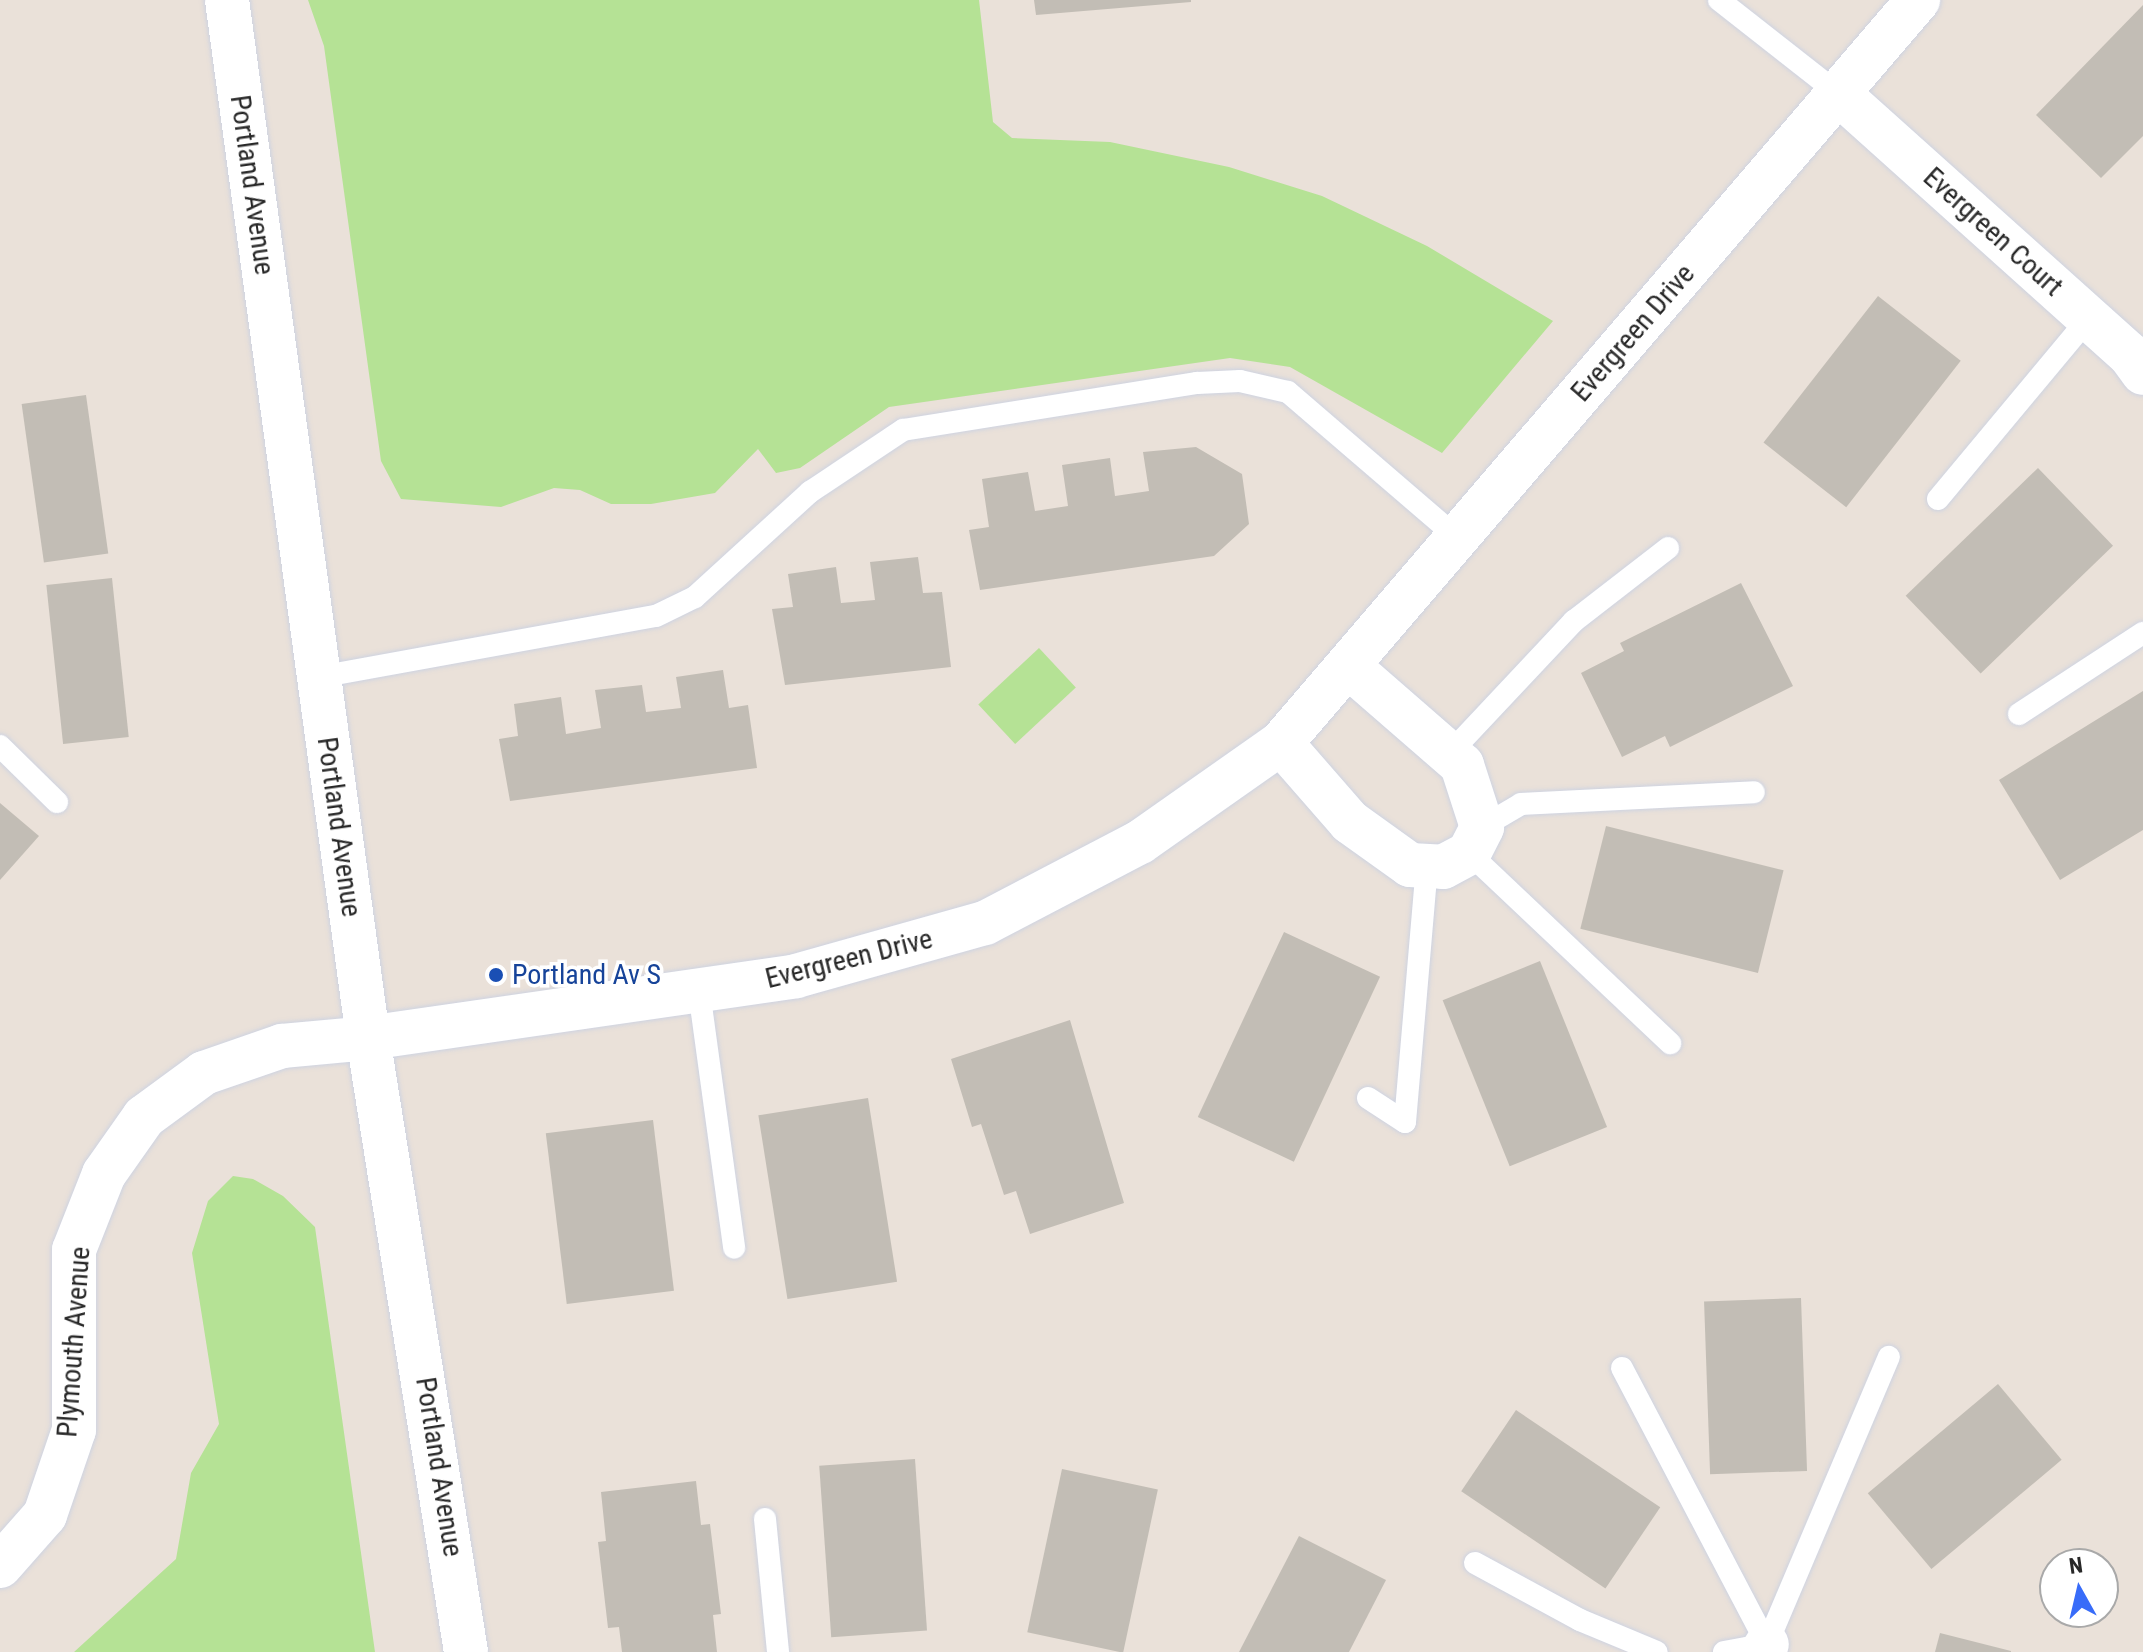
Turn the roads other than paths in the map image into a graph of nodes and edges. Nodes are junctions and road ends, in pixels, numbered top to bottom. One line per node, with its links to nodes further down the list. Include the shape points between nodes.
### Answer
1 (227, 0): 12 (street, Portland Avenue)
2 (1719, 0): 4 (lane)
3 (1918, 0): 4 (street, Evergreen Drive)
4 (1839, 94): 5 (street, Evergreen Court); 8 (street, Evergreen Drive)
5 (2089, 318): 6 (street, Evergreen Court); 7 (lane)
6 (2143, 373)
7 (1938, 499)
8 (1458, 538): 11 (street, Evergreen Drive); 12 (lane, via 1288,392 1240,381 1197,383 903,430 810,492 695,597 656,616)
9 (1668, 548): 16 (lane, via 1574,621)
10 (2143, 633): 13 (lane)
11 (1348, 666): 14 (street, Evergreen Drive); 16 (street)
12 (319, 677): 22 (street, Portland Avenue)
13 (2019, 714)
14 (1281, 743): 20 (street, via 1350,822 1410,865); 21 (street, Evergreen Drive, via 1140,842 985,923 796,976)
15 (0, 746): 18 (lane)
16 (1449, 754): 19 (street, via 1462,765)
17 (1754, 792): 19 (lane, via 1521,804)
18 (57, 802)
19 (1476, 840): 20 (street, via 1443,867); 23 (lane)
20 (1427, 866): 24 (lane, via 1405,1122)
21 (699, 991): 22 (street, Evergreen Drive); 25 (lane)
22 (368, 1038): 30 (street, Plymouth Avenue, via 282,1046 204,1073 144,1117 104,1174 74,1250 74,1430 45,1515); 32 (street, Portland Avenue)
23 (1670, 1043)
24 (1368, 1098)
25 (734, 1248)
26 (1889, 1357): 31 (lane)
27 (1622, 1368): 31 (lane)
28 (765, 1519): 33 (lane)
29 (1475, 1563): 34 (lane, via 1580,1620)
30 (0, 1566)
31 (1764, 1648): 35 (lane)
32 (466, 1652)
33 (778, 1652)
34 (1657, 1652)
35 (1724, 1652)

